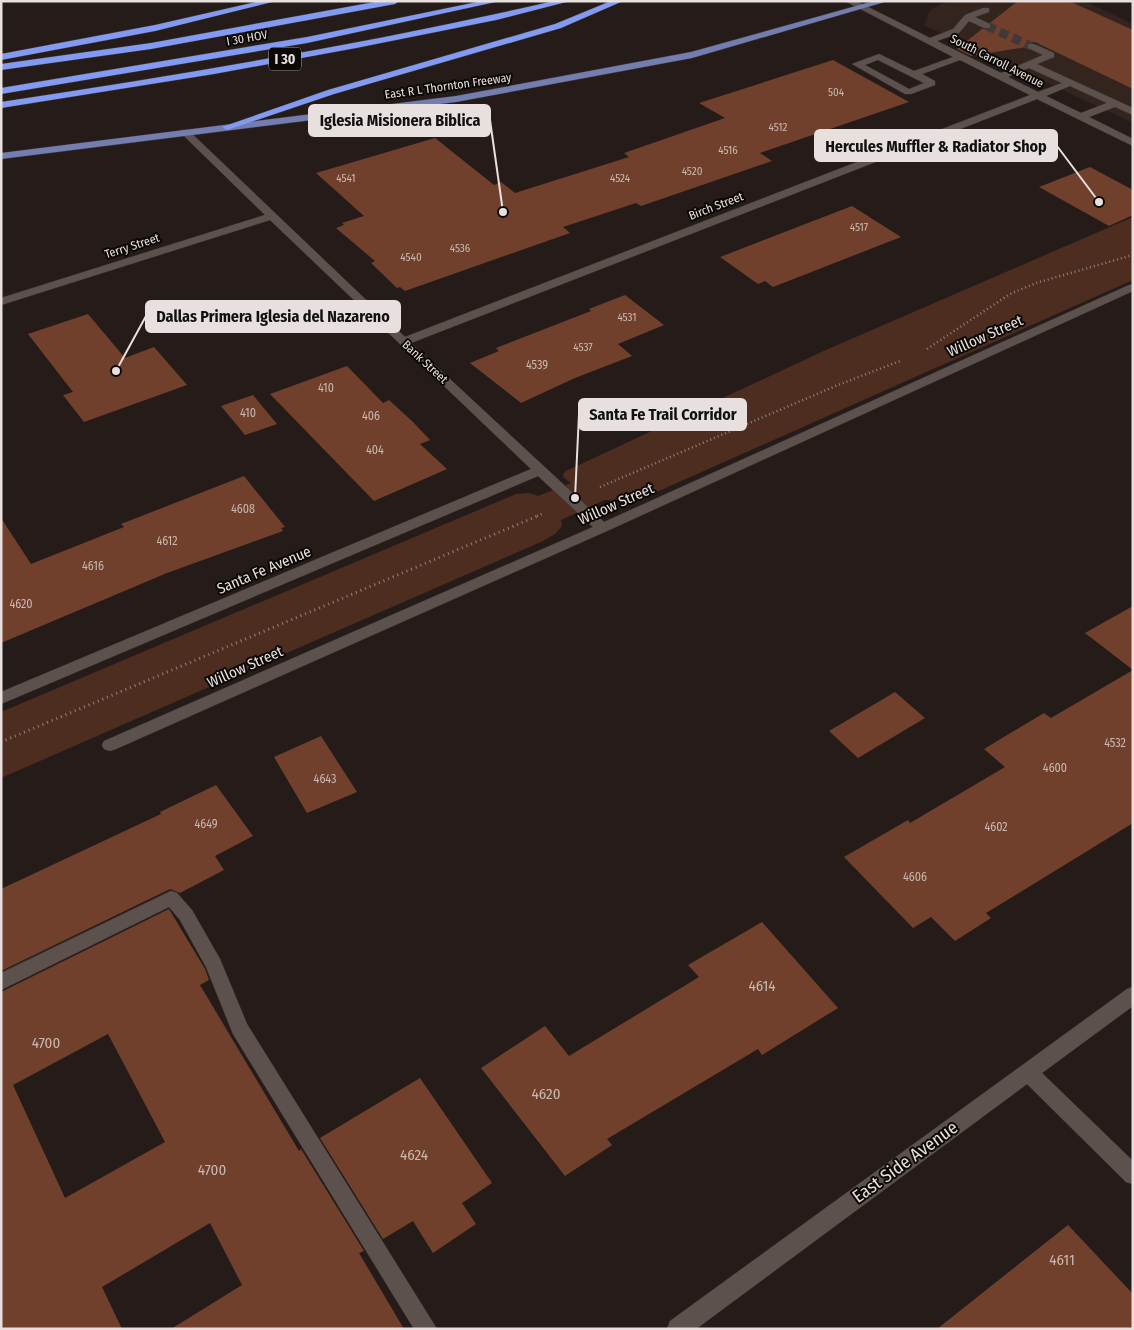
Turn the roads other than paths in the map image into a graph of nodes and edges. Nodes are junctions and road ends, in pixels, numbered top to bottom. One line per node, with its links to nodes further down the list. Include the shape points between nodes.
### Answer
1 (272, 1): 15 (highway, via 155,28)
2 (395, 1): 18 (highway, I 30, via 152,46)
3 (466, 1): 22 (highway, I 30 HOV, via 263,42)
4 (496, 1): 23 (highway, I 30 HOV, via 289,44)
5 (566, 1): 26 (highway, I 30, via 370,44)
6 (619, 1): 29 (highway, via 558,26 331,92)
7 (849, 1): 9 (street, South Carroll Avenue)
8 (884, 1): 9 (main road)
9 (863, 8): 13 (street, South Carroll Avenue); 29 (main road, East R L Thornton Freeway, via 692,55 600,74 456,99)
10 (986, 10): 11 (street)
11 (968, 16): 12 (street); 13 (street, via 956,31)
12 (987, 26)
13 (930, 41): 16 (street, South Carroll Avenue)
14 (1030, 46): 17 (street, via 1051,55)
15 (1, 57)
16 (961, 57): 19 (street); 20 (street, South Carroll Avenue)
17 (1029, 64): 20 (street); 21 (street)
18 (1, 66)
19 (914, 74): 19 (street, via 879,56 857,64 908,92 932,84)
20 (1000, 77): 24 (street, South Carroll Avenue)
21 (1070, 83): 24 (street, Birch Street); 25 (street)
22 (1, 84)
23 (1, 91)
24 (1039, 96): 28 (street, South Carroll Avenue); 36 (street, Birch Street)
25 (1114, 104): 27 (street); 28 (street)
26 (1, 105)
27 (1133, 112)
28 (1081, 117): 31 (street, South Carroll Avenue)
29 (228, 127): 30 (main road, East R L Thornton Freeway)
30 (185, 132): 32 (main road, East R L Thornton Freeway); 33 (street, Bank Street)
31 (1133, 143)
32 (1, 156)
33 (271, 216): 35 (street, Terry Street); 36 (street, Bank Street)
34 (1133, 287): 38 (street, Willow Street)
35 (1, 302)
36 (403, 342): 37 (street, Bank Street)
37 (540, 470): 38 (street, Bank Street); 39 (street, Santa Fe Avenue)
38 (602, 528): 40 (street, Willow Street)
39 (1, 698)
40 (110, 745)
41 (1, 982): 45 (street, via 171,898 186,915 214,964 240,1028)
42 (1133, 995): 43 (street, East Side Avenue)
43 (1028, 1072): 44 (street); 46 (street, East Side Avenue)
44 (1133, 1175)
45 (426, 1329)
46 (678, 1329)

